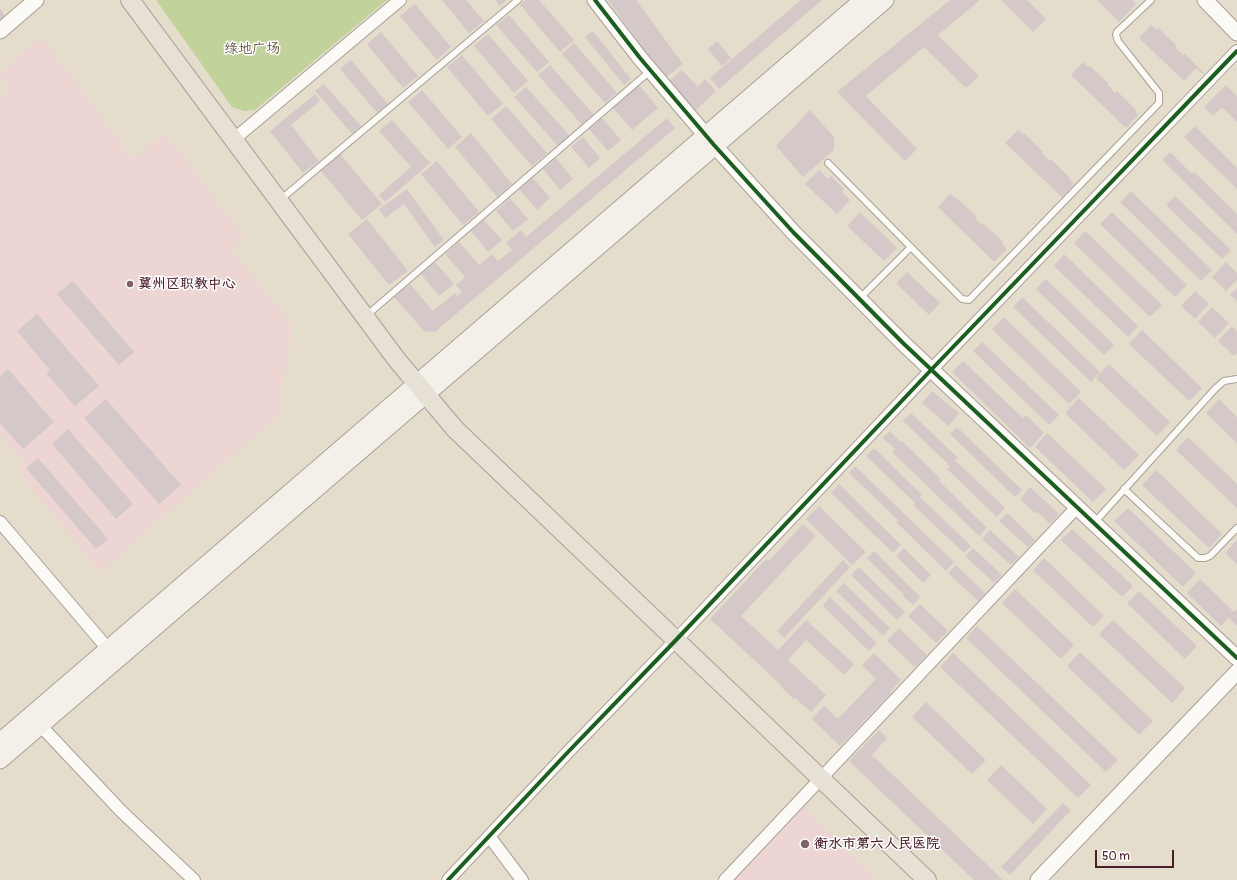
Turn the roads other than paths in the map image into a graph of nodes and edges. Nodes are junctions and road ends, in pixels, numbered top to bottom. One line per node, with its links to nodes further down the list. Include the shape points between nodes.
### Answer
1 (36, 0): 10 (street)
2 (130, 0): 14 (main road)
3 (400, 0): 14 (street)
4 (518, 0): 17 (lane)
5 (595, 0): 13 (street)
6 (863, 0): 15 (main road)
7 (885, 0): 15 (main road)
8 (1151, 0): 18 (lane, via 1116,35 1159,93 1159,103 986,283 969,300 962,299)
9 (1205, 0): 11 (street)
10 (0, 31)
11 (1237, 33)
12 (1237, 51): 21 (street)
13 (651, 71): 15 (street); 20 (lane)
14 (233, 140): 17 (main road)
15 (710, 140): 19 (street, via 793,232); 23 (main road)
16 (828, 163): 18 (lane)
17 (279, 201): 20 (main road)
18 (911, 247): 19 (lane)
19 (859, 299): 21 (street)
20 (365, 317): 23 (main road)
21 (931, 370): 25 (street); 29 (street)
22 (1237, 379): 24 (lane, via 1224,381 1215,389)
23 (420, 389): 29 (main road, via 455,429); 30 (main road); 33 (main road)
24 (1124, 489): 27 (lane); 28 (lane, via 1198,558 1210,556)
25 (1077, 507): 27 (street); 36 (street)
26 (0, 522): 30 (street)
27 (1094, 523): 31 (street)
28 (1237, 528)
29 (676, 640): 36 (main road); 37 (street)
30 (108, 649): 34 (main road)
31 (1237, 658)
32 (1237, 672): 43 (street)
33 (40, 725): 35 (main road); 38 (street, via 121,811)
34 (0, 742)
35 (0, 760)
36 (821, 778): 41 (street); 42 (main road)
37 (489, 836): 39 (street); 40 (street)
38 (194, 880)
39 (448, 880)
40 (522, 880)
41 (725, 880)
42 (927, 880)
43 (1038, 880)

